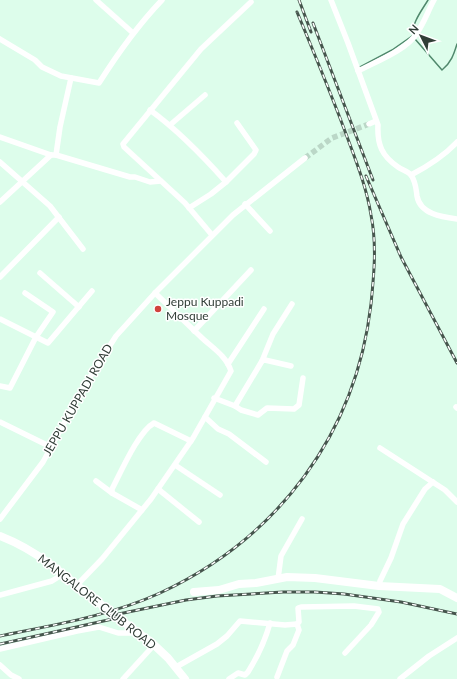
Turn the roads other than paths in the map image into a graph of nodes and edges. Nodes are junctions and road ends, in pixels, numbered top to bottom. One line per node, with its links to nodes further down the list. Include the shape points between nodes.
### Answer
1 (96, 0): 6 (street)
2 (162, 0): 6 (street)
3 (331, 0): 8 (street)
4 (434, 0): 8 (street, via 413,38 393,54)
5 (251, 2): 11 (street, via 201,49)
6 (134, 33): 9 (street, via 99,83)
7 (0, 38): 9 (street, via 36,60 42,67)
8 (358, 71): 12 (street)
9 (71, 78): 18 (street)
10 (205, 95): 15 (street)
11 (150, 110): 15 (street); 23 (street, via 123,144)
12 (376, 121): 14 (street); 21 (street, via 379,146 392,163)
13 (237, 123): 24 (street, via 256,150)
14 (369, 124)
15 (170, 125): 24 (street)
16 (0, 137): 18 (street)
17 (457, 142): 21 (street, via 438,160)
18 (54, 155): 22 (street); 23 (street, via 150,182)
19 (305, 158): 26 (street, JEPPU KUPPADI ROAD)
20 (0, 162): 22 (street)
21 (411, 175): 29 (street, via 421,206 438,216)
22 (22, 181): 25 (street); 28 (street)
23 (161, 181): 27 (street)
24 (226, 182): 27 (street)
25 (0, 202)
26 (245, 204): 30 (street); 31 (street, JEPPU KUPPADI ROAD)
27 (189, 208): 31 (street)
28 (59, 217): 32 (street); 35 (street)
29 (457, 218)
30 (270, 230)
31 (212, 235): 38 (street, JEPPU KUPPADI ROAD)
32 (83, 249)
33 (251, 270): 43 (street)
34 (40, 273): 40 (street)
35 (0, 278)
36 (92, 291): 40 (street)
37 (25, 293): 44 (street, via 53,312)
38 (155, 293): 43 (street); 55 (street, JEPPU KUPPADI ROAD, via 116,336 83,388)
39 (292, 304): 45 (street, via 273,334)
40 (79, 307): 44 (street, via 48,343)
41 (264, 309): 46 (street)
42 (0, 319): 44 (street)
43 (194, 331): 46 (street)
44 (36, 337): 49 (street, via 10,388)
45 (262, 361): 47 (street); 51 (street)
46 (228, 364): 50 (street, via 231,371)
47 (291, 366)
48 (303, 378): 51 (street, via 299,405 294,409 267,408 258,415)
49 (0, 386)
50 (214, 398): 51 (street); 52 (street)
51 (235, 406)
52 (204, 417): 54 (street); 57 (street)
53 (0, 422): 55 (street)
54 (191, 441): 58 (street); 62 (street, via 154,423 147,427)
55 (51, 447): 66 (street, JEPPU KUPPADI ROAD)
56 (380, 448): 60 (street)
57 (266, 462)
58 (175, 465): 61 (street); 63 (street)
59 (96, 481): 62 (street)
60 (433, 482): 64 (street); 73 (street, via 403,524)
61 (158, 489): 65 (street); 68 (street)
62 (112, 493): 65 (street)
63 (220, 495)
64 (457, 502)
65 (142, 510): 72 (street)
66 (0, 519)
67 (302, 519): 71 (street, via 281,556)
68 (199, 522)
69 (0, 536): 70 (street, MANGALORE CLUB ROAD, via 40,557)
70 (63, 574): 72 (street, MANGALORE CLUB ROAD); 75 (street, via 52,581)
71 (278, 579): 73 (street, via 314,578); 74 (street)
72 (77, 585): 79 (street, MANGALORE CLUB ROAD)
73 (379, 586): 76 (street, via 440,589)
74 (194, 592)
75 (0, 595)
76 (457, 598)
77 (270, 623): 78 (street); 85 (street, via 240,621 217,644); 90 (street, via 259,654 248,672 245,675 238,673)
78 (297, 624): 83 (street, via 298,608 301,607 354,606 378,609 379,612 371,625); 86 (street, via 300,630 293,645 287,650)
79 (139, 633): 81 (street, MANGALORE CLUB ROAD); 82 (street, via 118,632 99,627)
80 (457, 638): 91 (street)
81 (154, 645): 85 (street, MANGALORE CLUB ROAD); 88 (street)
82 (0, 649)
83 (345, 653)
84 (0, 665): 87 (street)
85 (176, 667): 89 (street, MANGALORE CLUB ROAD)
86 (277, 677)
87 (19, 679)
88 (123, 679)
89 (185, 679)
90 (229, 679)
91 (400, 679)

